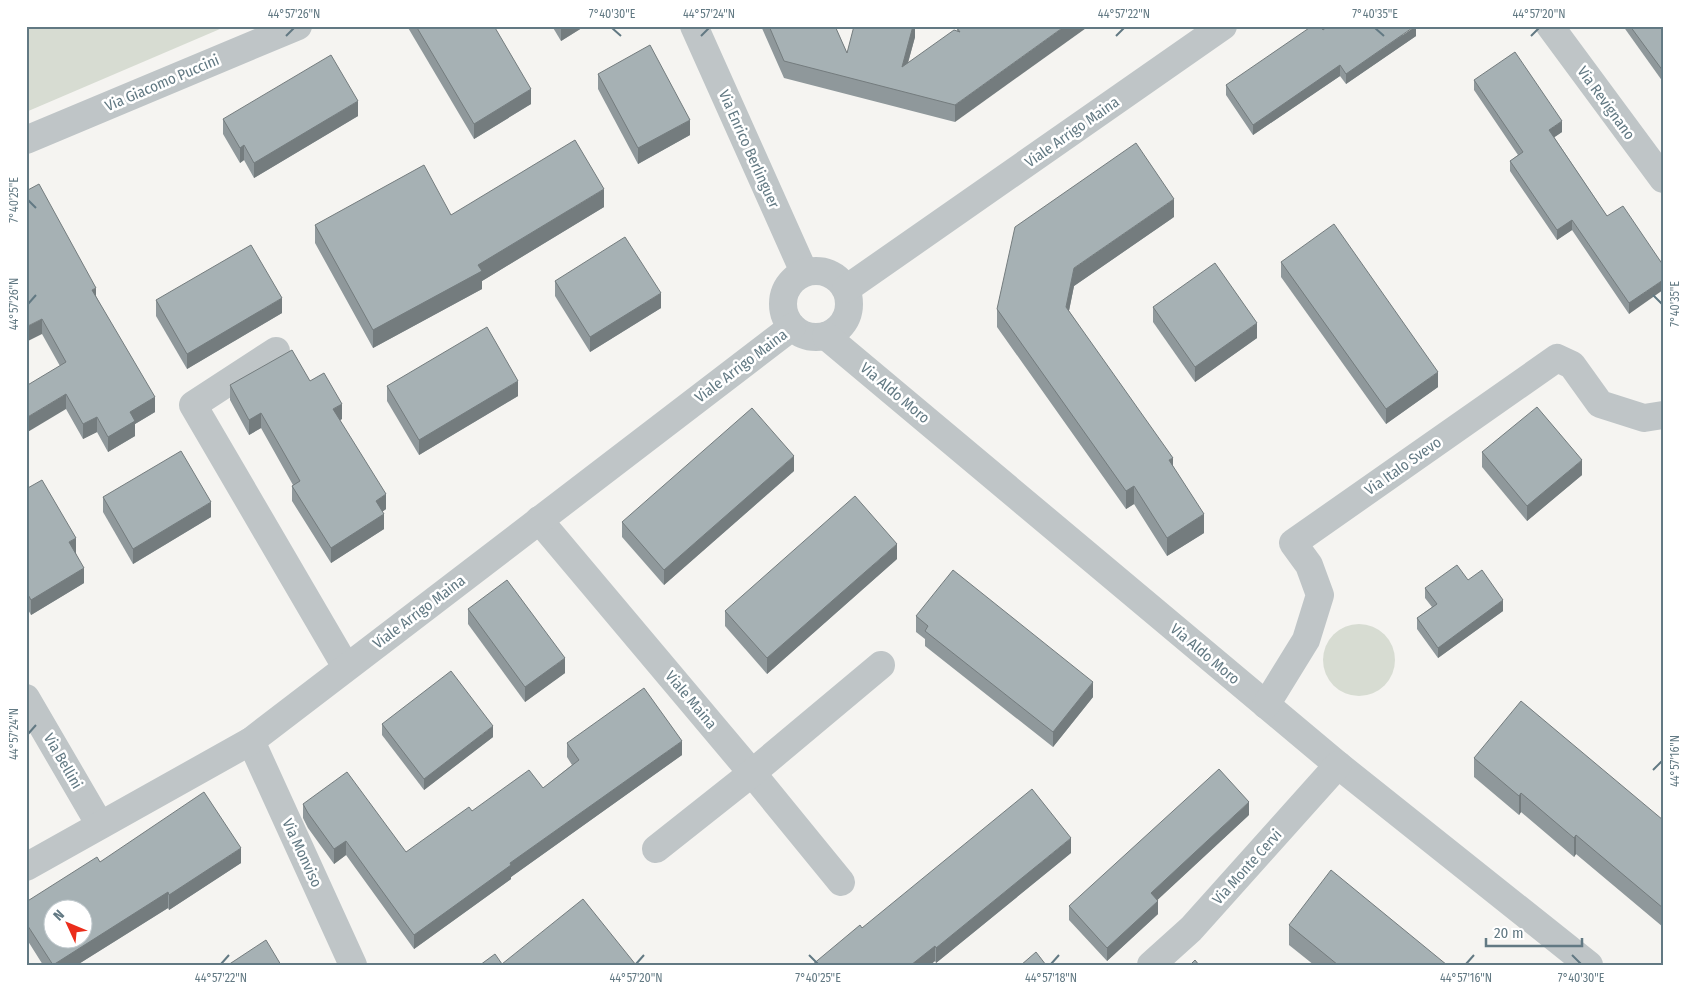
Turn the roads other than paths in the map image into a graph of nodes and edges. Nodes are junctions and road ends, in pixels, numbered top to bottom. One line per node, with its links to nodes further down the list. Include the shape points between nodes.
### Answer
1 (298, 26): 5 (street, Via Giacomo Puccini)
2 (694, 26): 7 (street, Via Enrico Berlinguer)
3 (1223, 26): 8 (street, Viale Arrigo Maina)
4 (1550, 26): 6 (street, Via Revignano)
5 (26, 140)
6 (1663, 179)
7 (804, 272): 8 (street, via 824,271 841,280); 9 (street, via 788,286 784,296 785,312)
8 (846, 289): 10 (street, via 849,300 844,322)
9 (792, 327): 10 (street, via 808,336); 13 (street, Viale Arrigo Maina)
10 (826, 336): 17 (street, Via Aldo Moro)
11 (276, 351): 15 (street, via 193,404)
12 (1663, 415): 17 (street, Via Italo Svevo, via 1644,418 1600,404 1572,365 1557,358 1293,543 1309,565 1320,595 1306,640)
13 (539, 520): 15 (street, Viale Arrigo Maina); 20 (street, Viale Maina)
14 (881, 664): 20 (street)
15 (346, 667): 18 (street, Viale Arrigo Maina)
16 (26, 698): 21 (street, Via Bellini)
17 (1266, 705): 19 (street, Via Aldo Moro)
18 (251, 740): 21 (street, Viale Arrigo Maina); 25 (street, Via Monviso)
19 (1338, 765): 26 (street, Via Monte Cervi, via 1191,929); 27 (street, Via Aldo Moro)
20 (752, 773): 22 (street); 24 (street, Viale Maina)
21 (100, 825): 23 (street, Viale Arrigo Maina)
22 (656, 849)
23 (26, 866)
24 (841, 882)
25 (353, 965)
26 (1151, 965)
27 (1589, 965)

